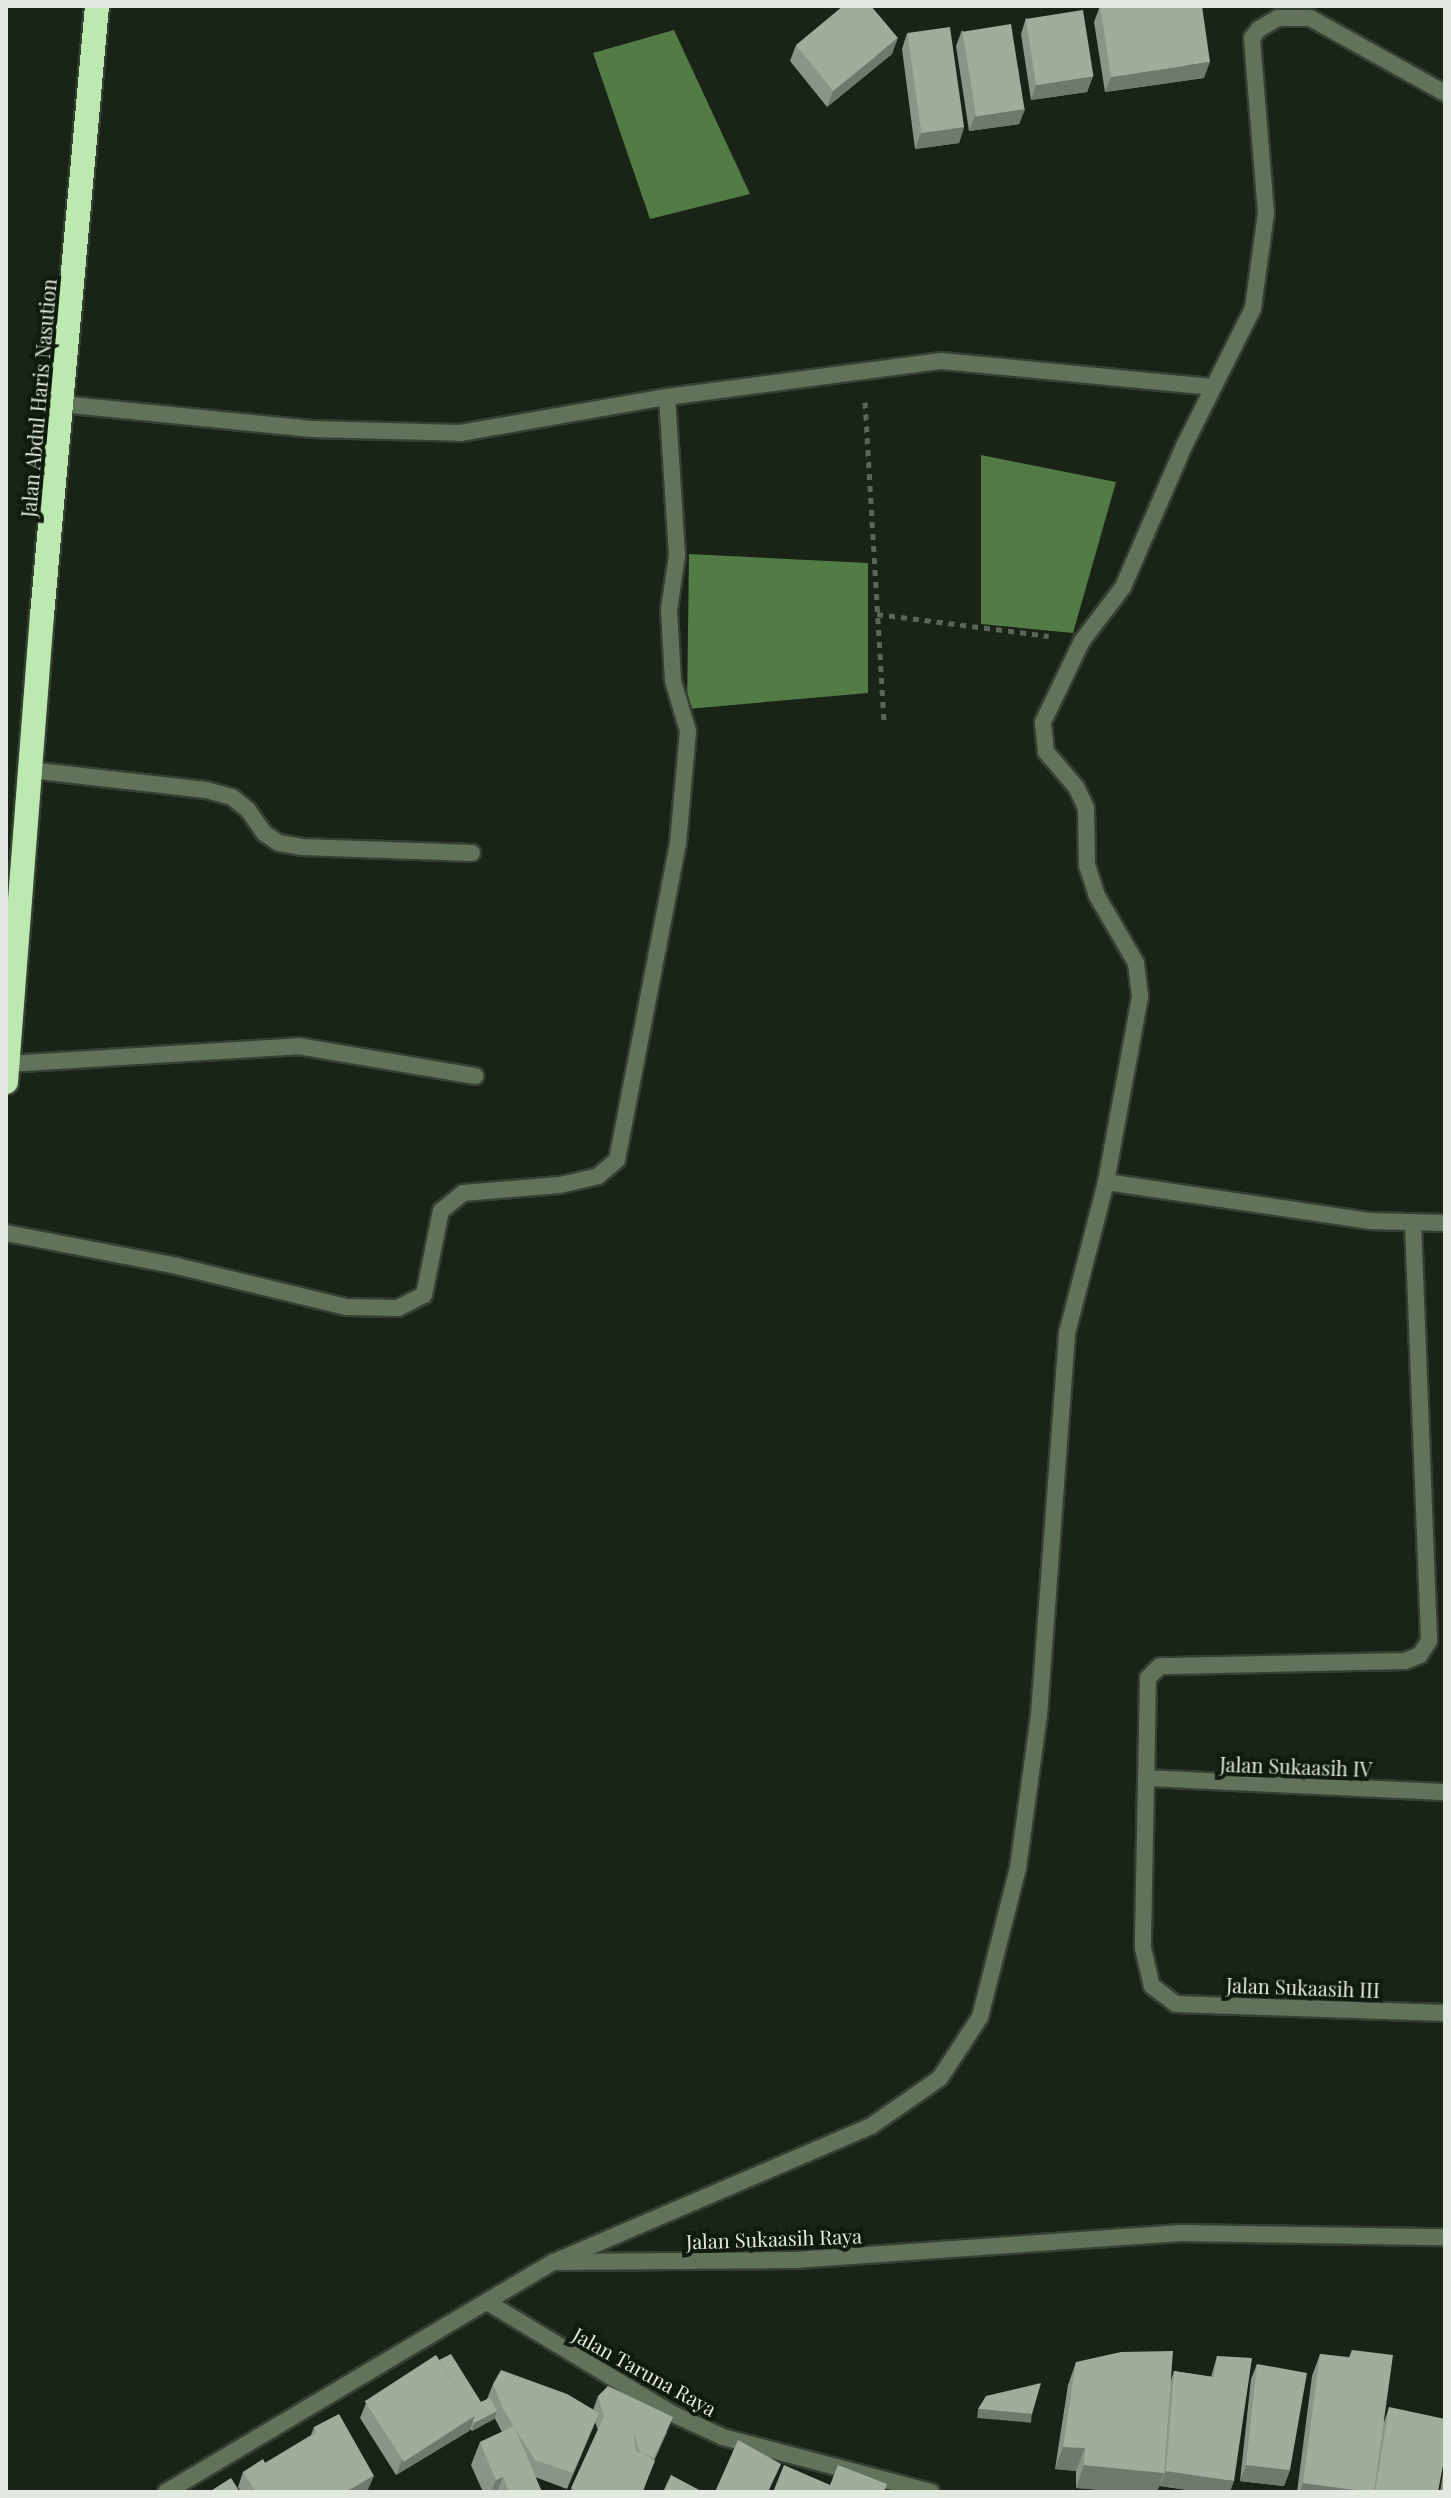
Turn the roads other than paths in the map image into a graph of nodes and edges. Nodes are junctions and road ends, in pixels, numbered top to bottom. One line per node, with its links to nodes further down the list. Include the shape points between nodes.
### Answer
1 (97, 6): 5 (highway, Jalan Abdul Haris Nasution)
2 (1445, 93): 3 (street, via 1310,18 1278,18 1259,29 1252,38 1252,61 1266,213 1253,308)
3 (1213, 387): 4 (street, via 942,361); 10 (street, via 1123,587 1082,641 1043,722 1046,752 1076,787 1086,808 1087,866 1097,896 1136,963 1140,996)
4 (667, 397): 5 (street, via 460,433 312,429); 13 (street, via 677,555 669,610 673,681 688,731 678,843 617,1160 598,1176 560,1185 463,1193 441,1211 424,1295 398,1308 346,1307 177,1266)
5 (61, 404): 6 (highway, Jalan Abdul Haris Nasution)
6 (30, 770): 7 (street, via 232,797 279,843); 8 (highway, Jalan Abdul Haris Nasution)
7 (472, 853)
8 (7, 1073): 9 (street, via 298,1046)
9 (475, 1076)
10 (1106, 1182): 11 (street, via 1369,1221); 18 (street, via 1067,1333 1039,1715 1018,1868 980,2017 940,2078 871,2126)
11 (1413, 1222): 12 (street); 14 (street, via 1429,1641 1420,1655 1389,1663 1160,1666 1148,1678)
12 (1445, 1223)
13 (6, 1233)
14 (1146, 1778): 15 (street, Jalan Sukaasih IV); 16 (street, Jalan Sukaasih III, via 1143,1948 1152,1986 1162,1995 1176,2004)
15 (1445, 1792)
16 (1445, 2013)
17 (1445, 2237): 18 (street, Jalan Sukaasih Raya, via 1178,2233 795,2260)
18 (554, 2262): 19 (street)
19 (487, 2302): 20 (street); 21 (street, Jalan Taruna Raya, via 673,2414 723,2437)
20 (166, 2492)
21 (931, 2492)

